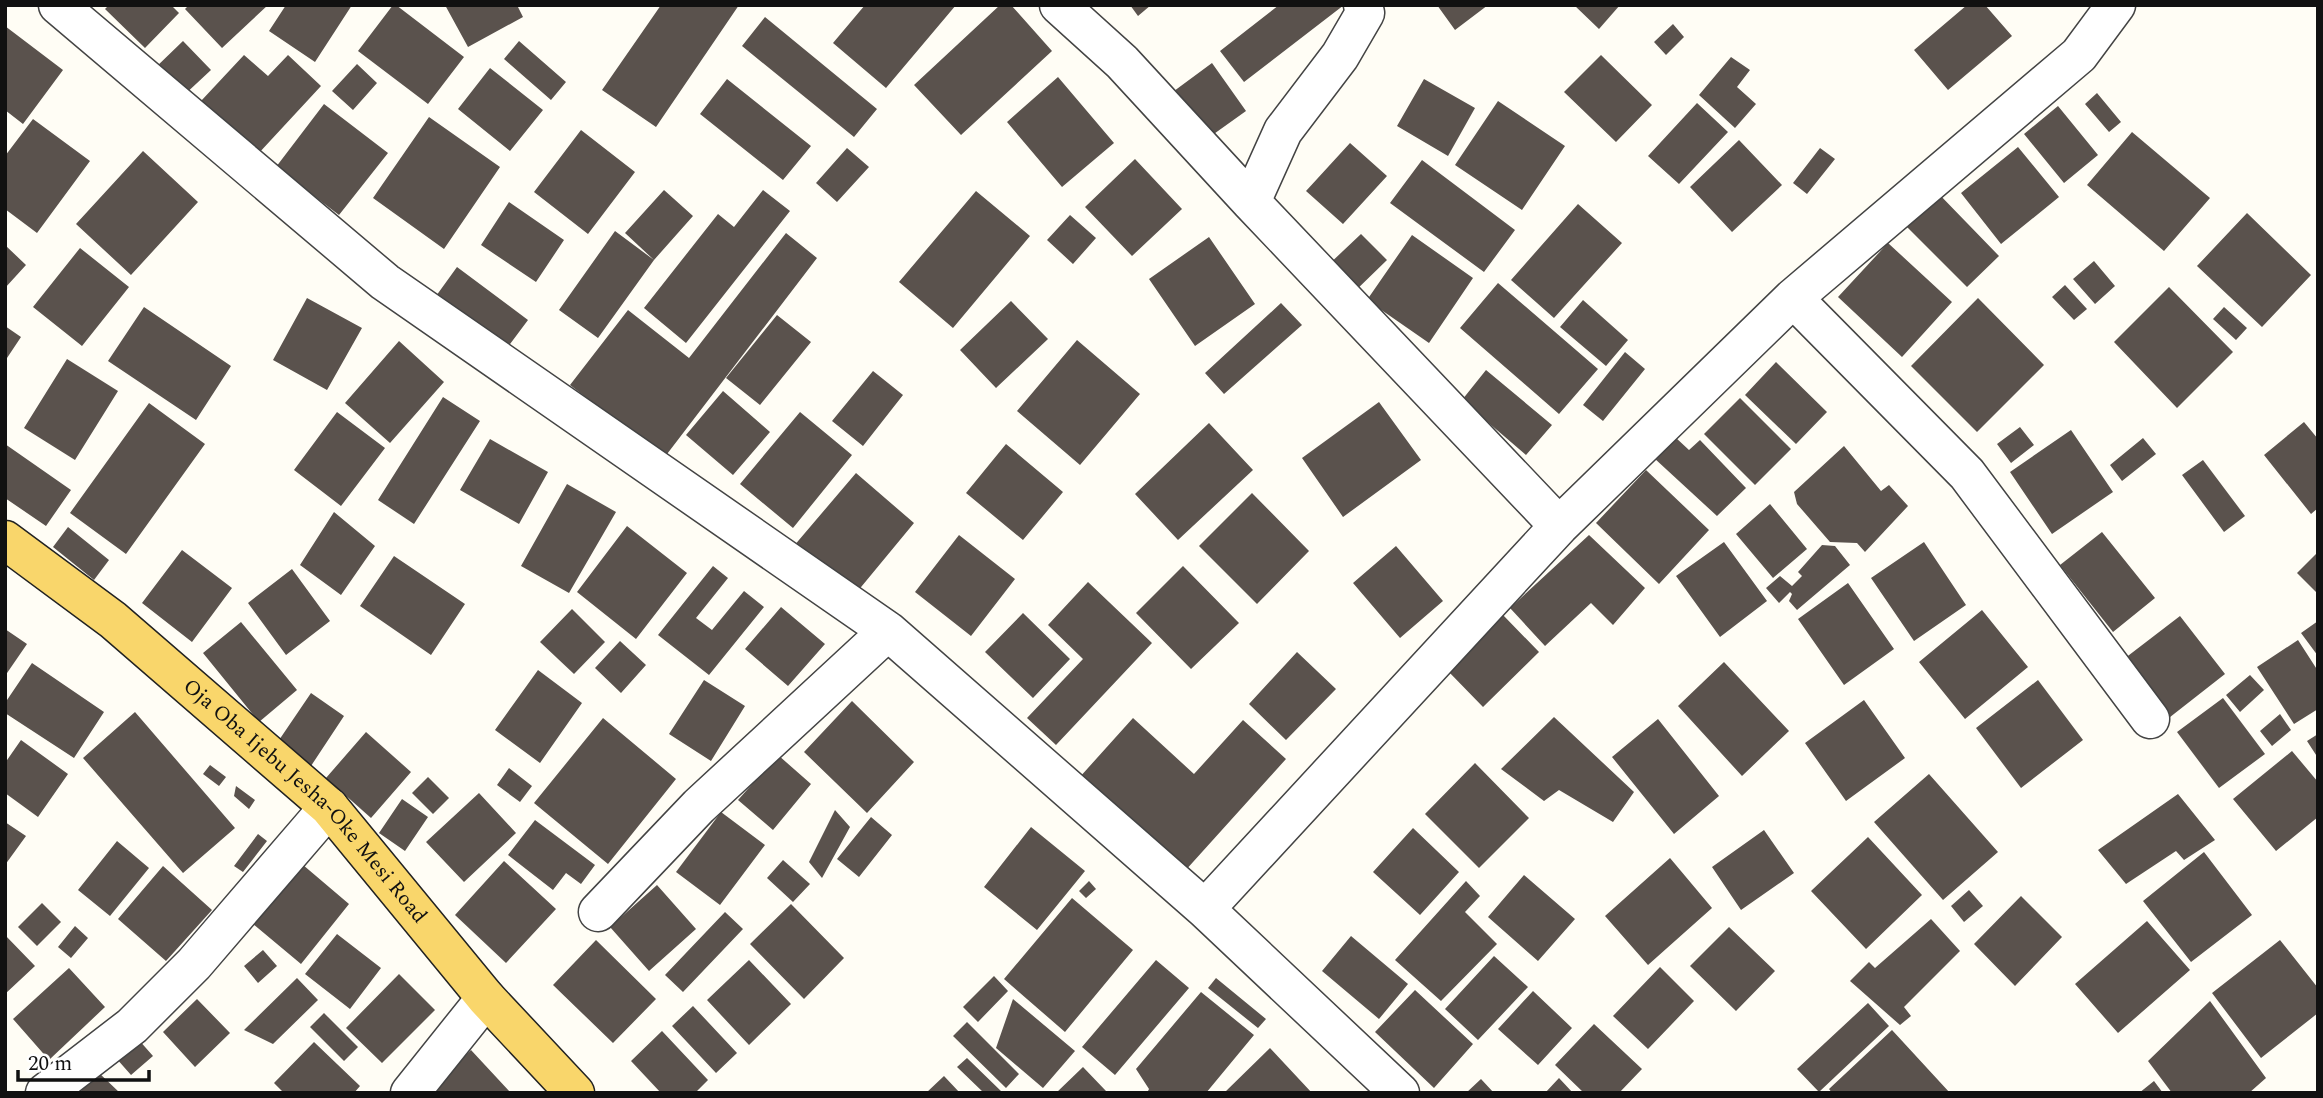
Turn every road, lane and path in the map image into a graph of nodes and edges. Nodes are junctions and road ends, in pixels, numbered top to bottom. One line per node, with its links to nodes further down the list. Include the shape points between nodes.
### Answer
1 (58, 5): 9 (street, via 385,282)
2 (1059, 5): 5 (street, via 1122,62)
3 (1363, 5): 5 (street, via 1364,13 1340,55 1283,131)
4 (2116, 5): 6 (street, via 2079,55)
5 (1251, 202): 7 (street)
6 (1793, 298): 7 (street); 10 (street, via 1967,474)
7 (1559, 526): 12 (street)
8 (5, 540): 11 (main road, Oja Oba Ijebu Jesha-Oke Mesi Road, via 113,620)
9 (888, 631): 12 (street); 13 (street, via 699,806)
10 (2150, 719)
11 (329, 807): 14 (main road, Oja Oba Ijebu Jesha-Oke Mesi Road); 15 (street, via 194,964 132,1026)
12 (1205, 909): 18 (street)
13 (598, 912)
14 (486, 998): 16 (street); 17 (main road, Oja Oba Ijebu Jesha-Oke Mesi Road)
15 (45, 1093)
16 (410, 1093)
17 (575, 1093)
18 (1400, 1093)

